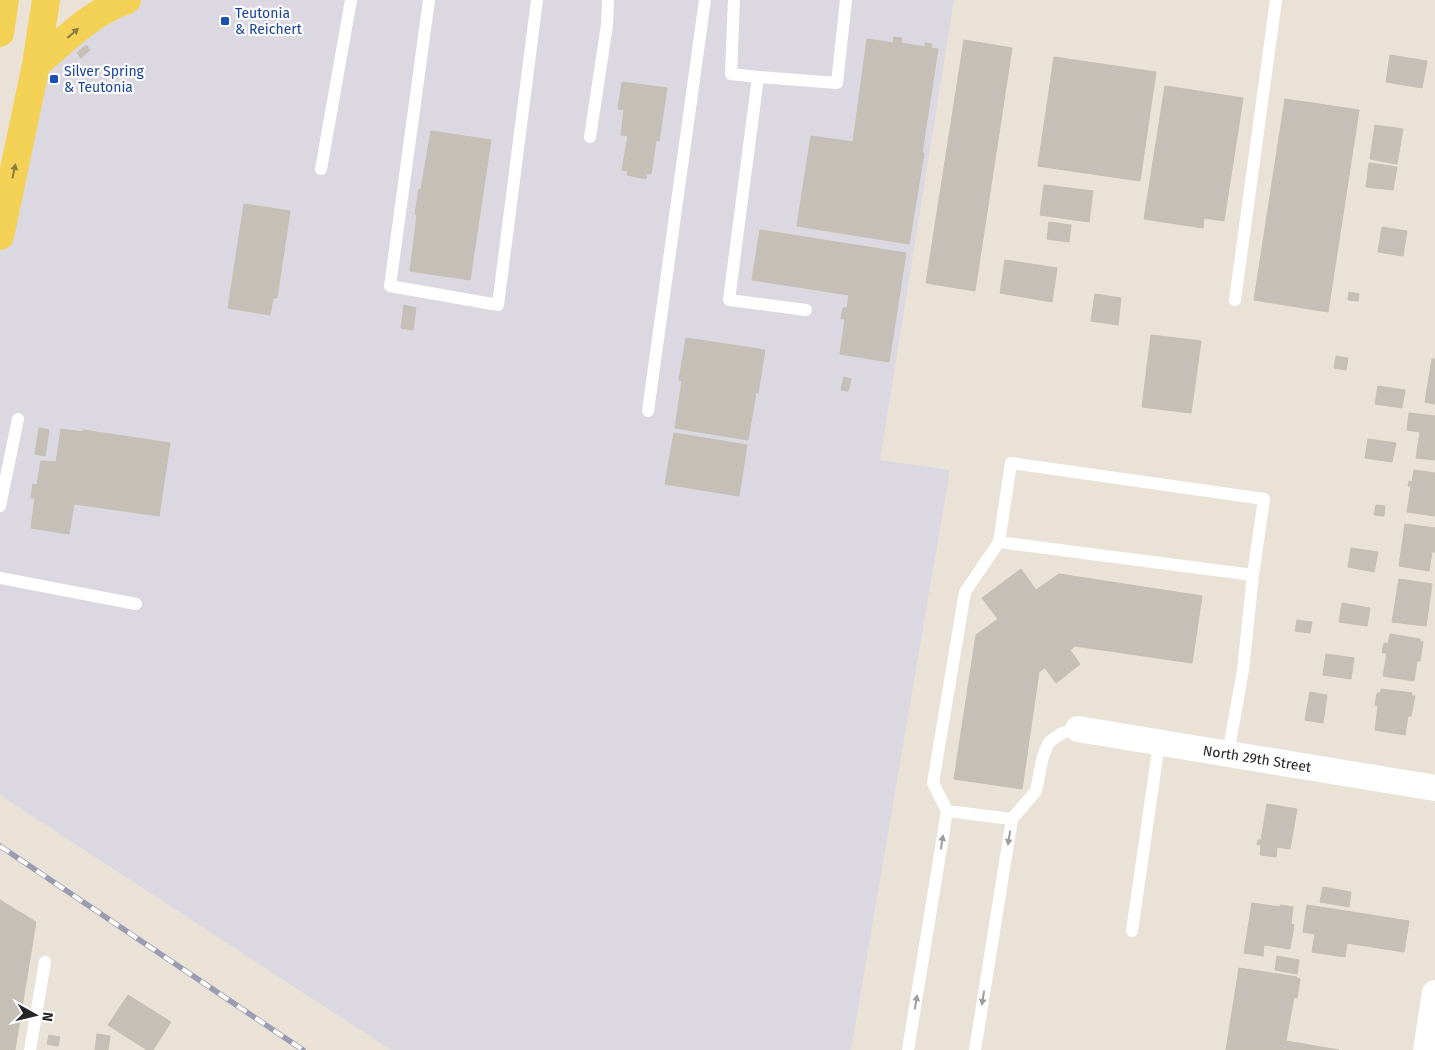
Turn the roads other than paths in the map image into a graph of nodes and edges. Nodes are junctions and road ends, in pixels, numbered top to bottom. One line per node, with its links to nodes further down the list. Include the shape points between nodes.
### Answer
1 (6, 0): 12 (main road)
2 (46, 0): 13 (main road)
3 (127, 0): 13 (main road, one-way to 3, via 90,18)
4 (351, 0): 16 (lane)
5 (429, 0): 6 (lane, via 390,286 498,305)
6 (537, 0)
7 (608, 0): 15 (lane)
8 (705, 0): 20 (lane)
9 (734, 0): 14 (lane, via 731,74)
10 (846, 0): 14 (lane, via 837,83)
11 (1276, 0): 18 (lane)
12 (0, 33)
13 (36, 65): 17 (main road, one-way to 13)
14 (758, 77): 19 (lane, via 729,300)
15 (590, 137)
16 (321, 169)
17 (0, 236)
18 (1235, 300)
19 (806, 310)
20 (648, 411)
21 (18, 419): 22 (lane)
22 (0, 506)
23 (998, 542): 24 (lane); 24 (lane, via 1011,463 1264,499); 31 (lane, via 965,592 933,783)
24 (1253, 575): 29 (lane, via 1243,670)
25 (0, 578): 26 (lane)
26 (136, 604)
27 (1078, 729): 28 (street, North 29th Street); 32 (lane, via 1050,742 1043,756 1036,791)
28 (1159, 743): 29 (street, North 29th Street); 33 (lane)
29 (1228, 754): 30 (street, North 29th Street)
30 (1435, 788)
31 (947, 811): 32 (lane); 37 (lane, one-way to 31)
32 (1012, 819): 38 (lane, one-way to 38)
33 (1132, 931)
34 (45, 962): 36 (lane)
35 (1435, 993): 39 (street)
36 (30, 1050)
37 (908, 1050)
38 (975, 1050)
39 (1426, 1050)

